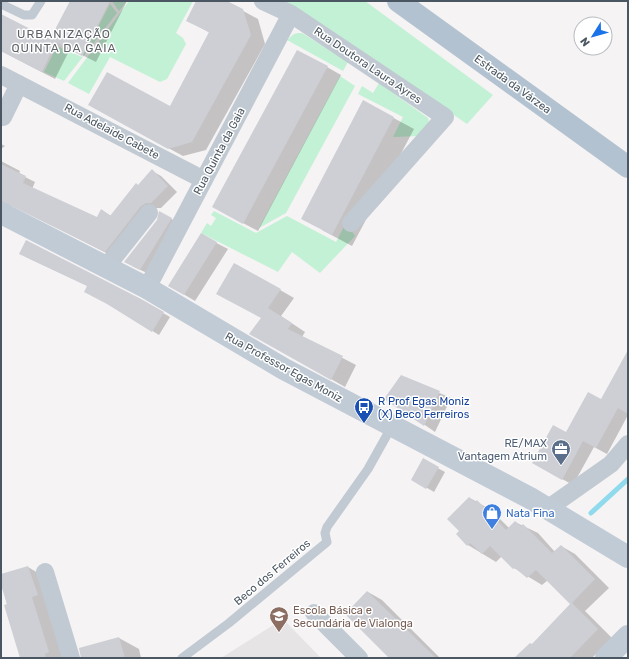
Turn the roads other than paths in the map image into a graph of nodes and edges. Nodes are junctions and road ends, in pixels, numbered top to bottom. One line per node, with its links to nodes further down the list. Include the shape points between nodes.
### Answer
1 (41, 1): 4 (lane, via 32,14 28,15)
2 (264, 1): 5 (street, Rua Doutora Laura Ayres)
3 (398, 1): 9 (main road, Estrada da Várzea)
4 (1, 4)
5 (291, 14): 10 (street, Rua Quinta da Gaia); 13 (street, Rua Doutora Laura Ayres, via 445,117)
6 (1, 74): 7 (street, Rua Adelaide Cabete)
7 (19, 84): 8 (street, via 3,117); 10 (street, Rua Adelaide Cabete)
8 (1, 116)
9 (628, 167)
10 (204, 180): 15 (street, Rua Quinta da Gaia)
11 (1, 213): 14 (street, Rua Professor Egas Moniz)
12 (149, 213): 14 (street)
13 (351, 222)
14 (107, 266): 15 (street, Rua Professor Egas Moniz)
15 (147, 288): 16 (street, Rua Professor Egas Moniz, via 284,369)
16 (392, 426): 18 (street, Rua Professor Egas Moniz); 24 (lane, Beco dos Ferreiros, via 368,469 327,527 327,542 229,624)
17 (628, 444): 18 (street, via 611,464)
18 (547, 509): 19 (street, Rua Professor Egas Moniz)
19 (628, 557)
20 (45, 572): 23 (street)
21 (314, 613): 25 (street)
22 (628, 636): 26 (street)
23 (71, 658)
24 (182, 658)
25 (359, 658)
26 (606, 658)

